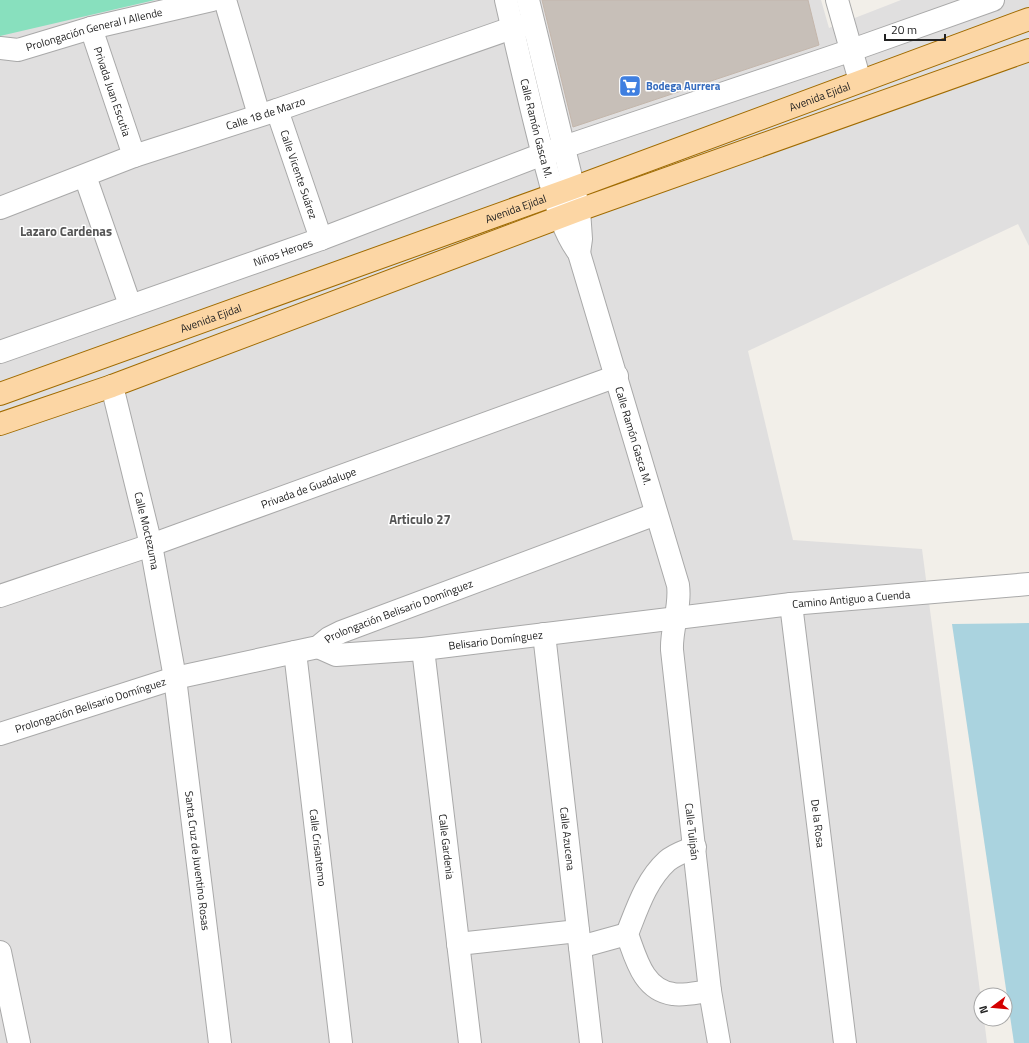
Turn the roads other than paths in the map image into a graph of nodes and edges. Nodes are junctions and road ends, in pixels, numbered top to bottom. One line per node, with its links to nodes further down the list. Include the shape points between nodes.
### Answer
1 (212, 0): 9 (street, Prolongación General I Allende)
2 (225, 0): 15 (street, Calle Vicente Suárez)
3 (506, 0): 8 (street, Calle Ramón Gasca M.)
4 (528, 0): 8 (street, Calle Ramón Gasca M.)
5 (837, 0): 11 (street)
6 (993, 0): 11 (street, Niños Heroes)
7 (1029, 19): 14 (main road, Avenida Ejidal)
8 (523, 26): 15 (street, Calle 18 de Marzo); 16 (street, Calle Ramón Gasca M.)
9 (91, 28): 10 (street, Prolongación General I Allende); 17 (street, Privada Juan Escutia)
10 (9, 49): 13 (street, Prolongación General I Allende)
11 (852, 50): 14 (street); 16 (street, Niños Heroes)
12 (1029, 50): 21 (main road, Avenida Ejidal)
13 (0, 62)
14 (860, 81): 19 (main road, Avenida Ejidal)
15 (268, 113): 17 (street, Calle 18 de Marzo); 22 (street, Calle Vicente Suárez)
16 (553, 151): 19 (street, Calle Ramón Gasca M.); 22 (street, Niños Heroes)
17 (134, 156): 18 (street, Calle 18 de Marzo)
18 (85, 176): 20 (street, Calle 18 de Marzo); 23 (street)
19 (564, 192): 21 (street, Calle Ramón Gasca M.); 27 (main road, Avenida Ejidal)
20 (0, 208)
21 (570, 213): 25 (street, Calle Ramón Gasca M., via 568,236 579,253); 26 (main road, Avenida Ejidal)
22 (321, 239): 23 (street, Niños Heroes)
23 (130, 305): 24 (street, Niños Heroes)
24 (0, 352)
25 (617, 376): 29 (street, Calle Ramón Gasca M.); 30 (street, Privada de Guadalupe)
26 (112, 386): 28 (main road, Avenida Ejidal); 30 (street, Calle Moctezuma)
27 (0, 394)
28 (0, 424)
29 (656, 514): 34 (street, Calle Ramón Gasca M., via 678,585 679,606); 36 (street, Prolongación Belisario Domínguez, via 341,632)
30 (151, 545): 32 (street, Privada de Guadalupe); 39 (street, Calle Moctezuma)
31 (1029, 584): 33 (street, Camino Antiguo a Cuenda)
32 (0, 596)
33 (791, 604): 34 (street, Camino Antiguo a Cuenda); 53 (street, De la Rosa)
34 (674, 619): 35 (street, Belisario Domínguez); 41 (street, Calle Tulipán, via 672,650)
35 (544, 634): 37 (street, Belisario Domínguez); 43 (street, Calle Azucena)
36 (318, 647): 37 (street, Belisario Domínguez, via 336,655); 38 (street, Prolongación Belisario Domínguez)
37 (423, 649): 44 (street, Calle Gardenia)
38 (295, 652): 39 (street, Prolongación Belisario Domínguez); 49 (street, Calle Crisantemo)
39 (175, 678): 40 (street, Prolongación Belisario Domínguez); 48 (street, Santa Cruz de Juventino Rosas)
40 (0, 734)
41 (695, 847): 42 (street, via 676,855 659,870 646,889); 46 (street, Calle Tulipán)
42 (627, 934): 43 (street); 46 (street, via 639,967 648,982 660,991 674,995)
43 (579, 939): 44 (street); 51 (street, Calle Azucena)
44 (458, 944): 50 (street, Calle Gardenia)
45 (0, 952): 47 (street)
46 (710, 991): 52 (street, Calle Tulipán)
47 (19, 1043)
48 (220, 1043)
49 (341, 1043)
50 (470, 1043)
51 (591, 1043)
52 (719, 1043)
53 (845, 1043)

